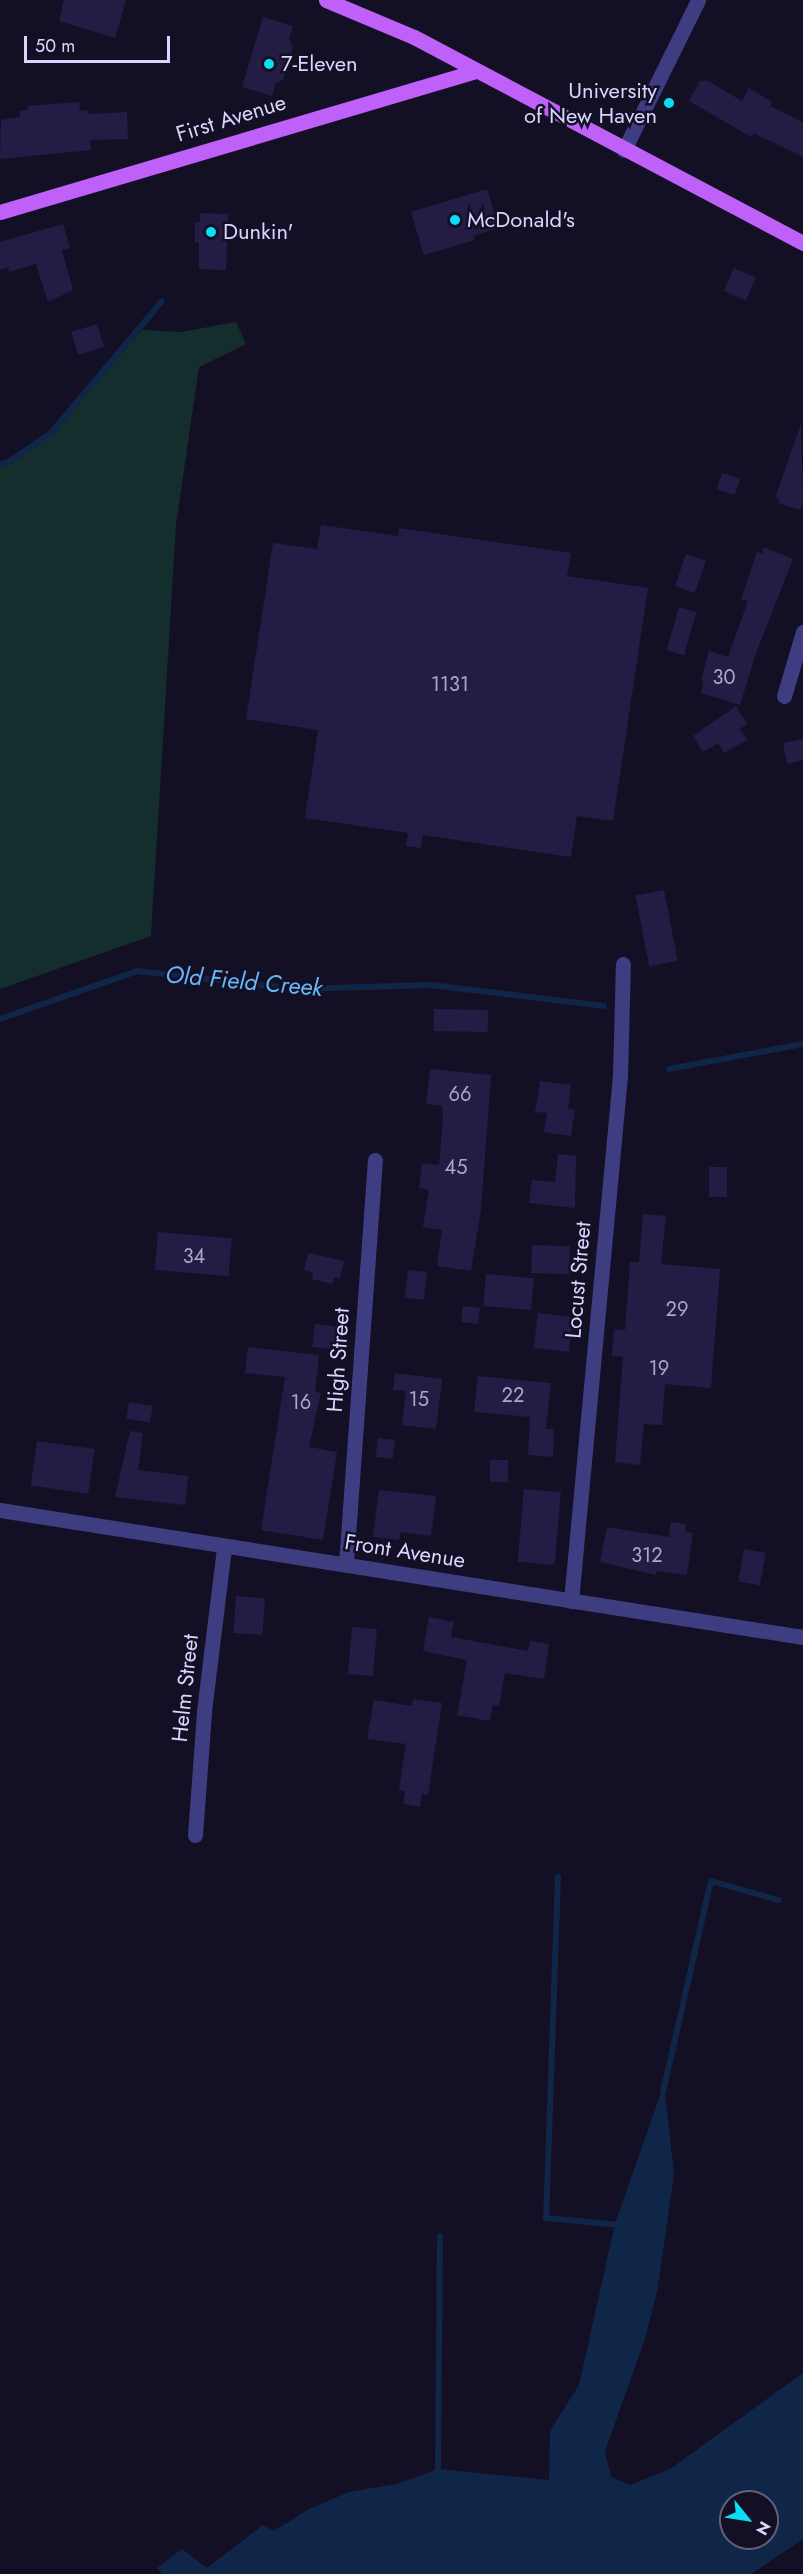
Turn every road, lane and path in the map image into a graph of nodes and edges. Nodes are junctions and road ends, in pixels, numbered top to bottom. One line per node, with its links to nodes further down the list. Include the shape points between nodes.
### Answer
1 (326, 0): 3 (main road, via 392,27)
2 (698, 0): 4 (street)
3 (477, 71): 4 (main road); 5 (main road, First Avenue)
4 (624, 150): 6 (main road)
5 (0, 212)
6 (803, 243)
7 (803, 632): 8 (street)
8 (784, 696)
9 (623, 964): 14 (street, Locust Street, via 620,1076)
10 (375, 1160): 13 (street, High Street)
11 (0, 1510): 12 (street, Front Avenue)
12 (224, 1547): 13 (street, Front Avenue); 16 (street, Helm Street, via 204,1711)
13 (346, 1564): 14 (street, Front Avenue)
14 (571, 1601): 15 (street, Front Avenue)
15 (803, 1636)
16 (195, 1834)

